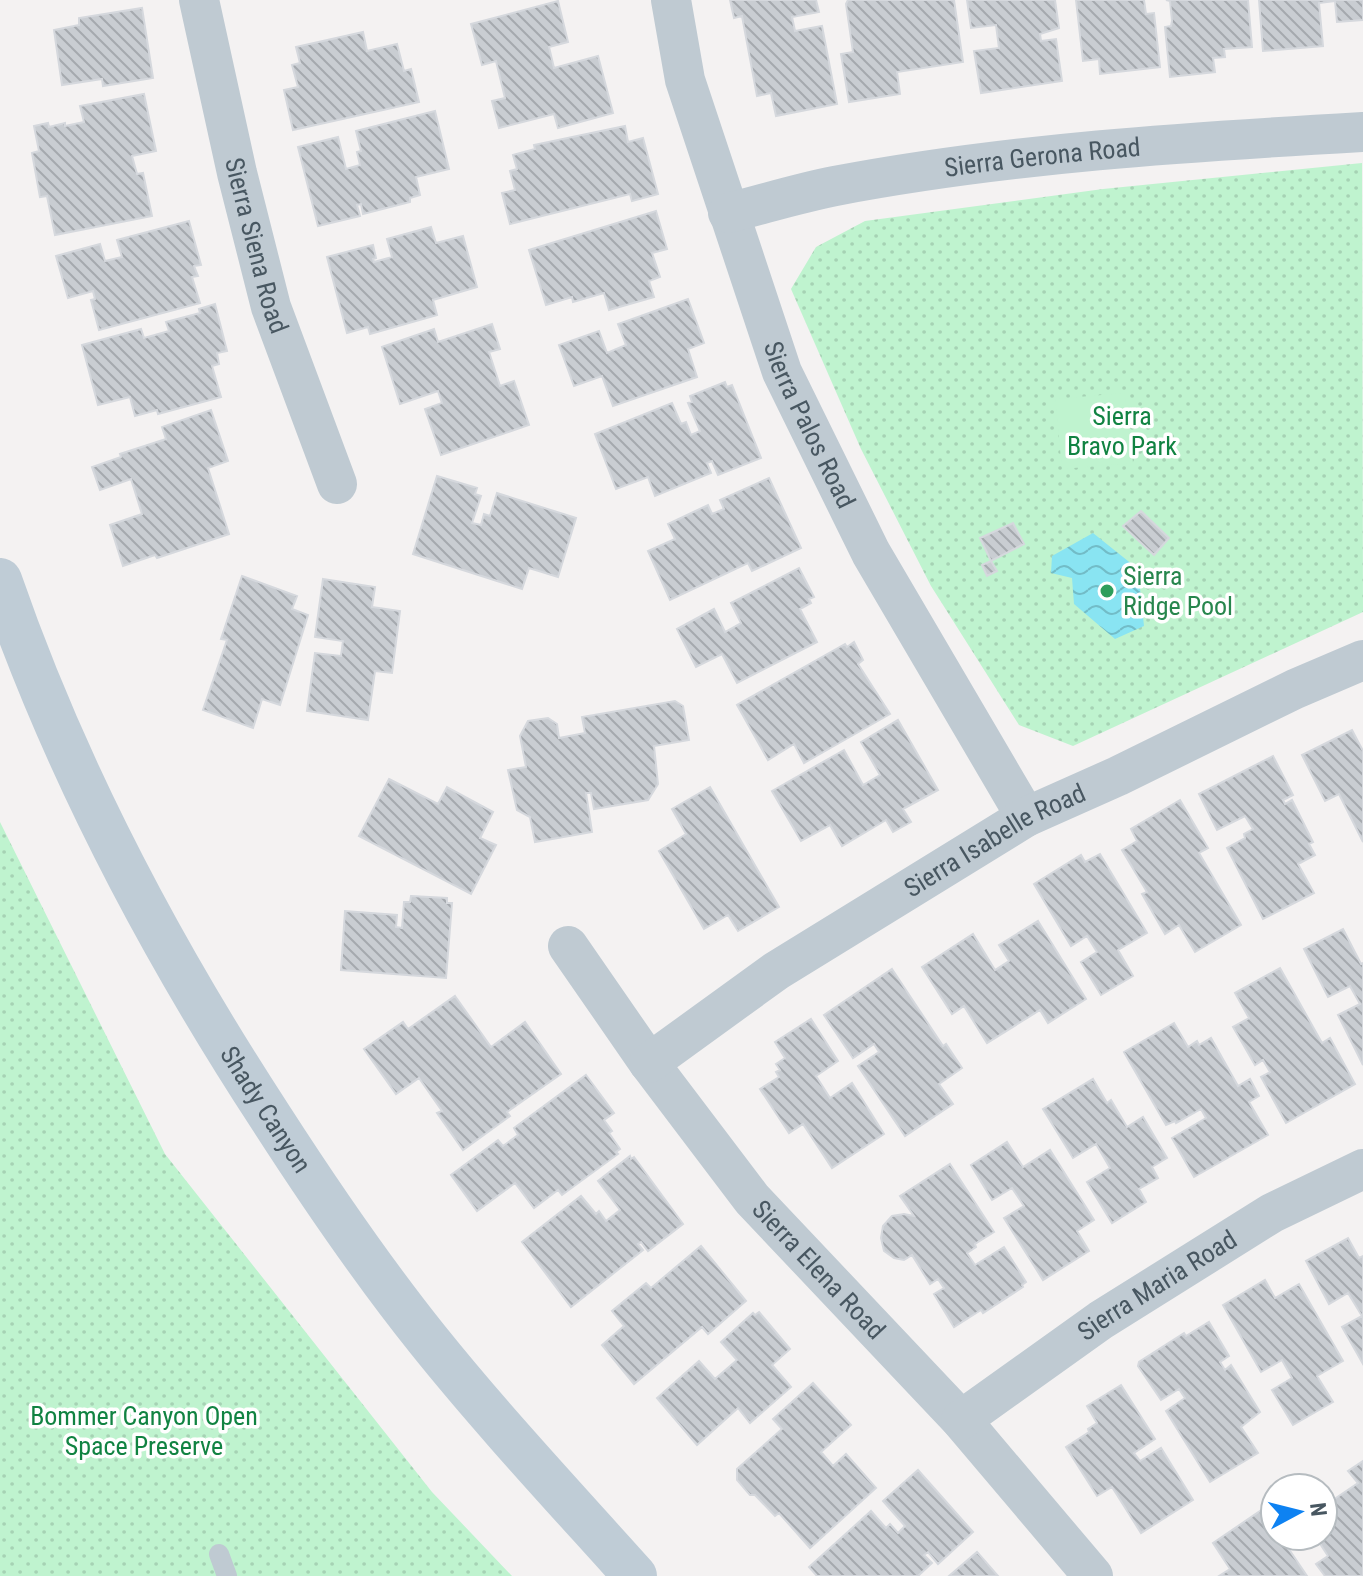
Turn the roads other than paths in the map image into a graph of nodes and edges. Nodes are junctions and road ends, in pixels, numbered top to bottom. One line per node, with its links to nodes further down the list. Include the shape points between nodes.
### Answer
1 (202, 0): 5 (street, Sierra Siena Road, via 271,307)
2 (671, 0): 4 (street, Sierra Palos Road, via 685,80)
3 (1363, 132): 4 (street, Sierra Gerona Road, via 1004,161 834,186)
4 (728, 213): 8 (street, Sierra Palos Road, via 782,372 871,553)
5 (337, 484)
6 (0, 580): 15 (main road, Shady Canyon, via 62,738 104,827 217,1036 355,1244 427,1339)
7 (1363, 660): 8 (street, Sierra Isabelle Road)
8 (1026, 817): 10 (street, Sierra Isabelle Road, via 776,971)
9 (568, 946): 10 (street, Sierra Elena Road)
10 (649, 1063): 12 (street, Sierra Elena Road, via 752,1199)
11 (1363, 1169): 12 (street, Sierra Maria Road, via 1272,1213 1101,1320)
12 (961, 1420): 16 (street, Sierra Elena Road)
13 (219, 1554): 14 (lane)
14 (227, 1576)
15 (635, 1576)
16 (1093, 1576)

